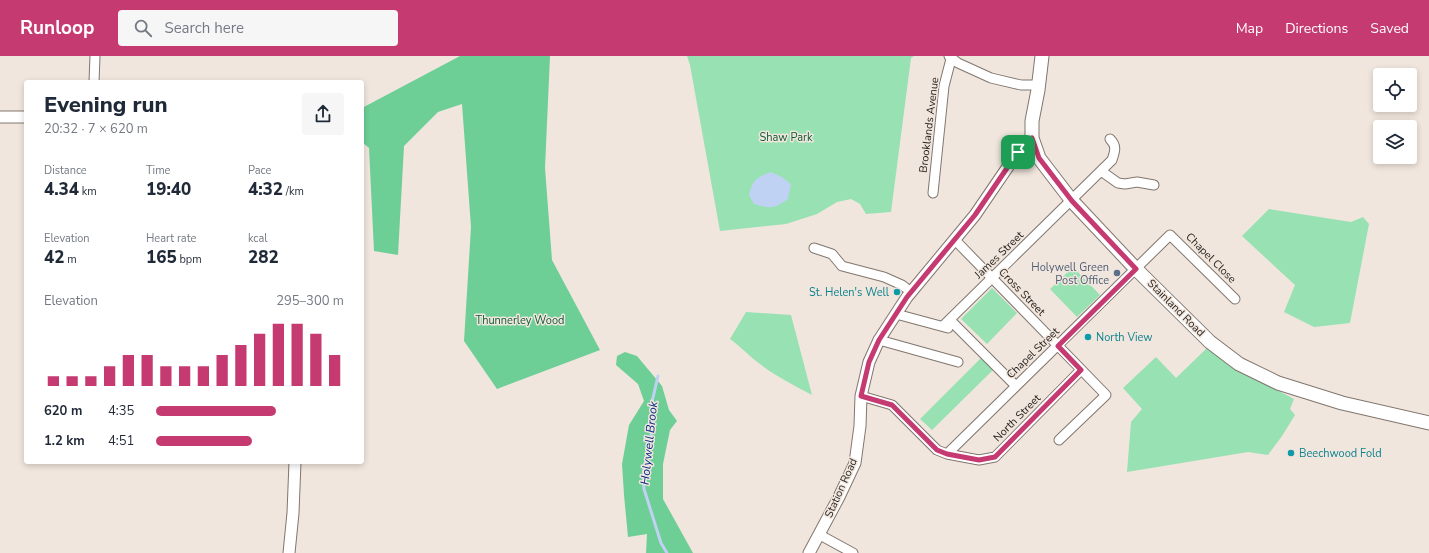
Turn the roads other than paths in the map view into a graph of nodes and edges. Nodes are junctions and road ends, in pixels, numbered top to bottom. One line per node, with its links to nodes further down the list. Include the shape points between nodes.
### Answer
1 (95, 56): 4 (street)
2 (1042, 56): 5 (main road, Stainland Road)
3 (955, 59): 5 (street, via 991,78 1020,85); 12 (street, Brooklands Avenue, via 944,86)
4 (94, 80)
5 (1038, 85): 8 (main road, Stainland Road)
6 (0, 117): 7 (street)
7 (24, 117)
8 (1032, 138): 13 (main road, Stainland Road, via 1039,158); 14 (street, Station Road, via 1018,152)
9 (1110, 139): 10 (street, James Street, via 1115,151 1112,160)
10 (1101, 171): 11 (street, via 1118,183 1137,182); 13 (street, James Street)
11 (1154, 185)
12 (933, 194)
13 (1072, 201): 16 (main road, Stainland Road); 17 (street, James Street)
14 (955, 240): 17 (street, Cross Street); 18 (street, Station Road)
15 (814, 248): 18 (street, via 832,254 842,266 884,277)
16 (1136, 269): 19 (street, Chapel Close, via 1170,235); 23 (street, Chapel Street); 28 (main road, Stainland Road, via 1210,342 1239,364 1285,385 1342,403)
17 (992, 278): 21 (street, James Street); 23 (street, Cross Street)
18 (911, 292): 20 (street, Station Road)
19 (1235, 299)
20 (896, 314): 21 (street); 22 (street, Station Road)
21 (946, 323): 26 (street, via 961,331)
22 (879, 340): 24 (street); 27 (street, Station Road, via 869,362)
23 (1058, 346): 25 (street, Cross Street); 26 (street, Chapel Street)
24 (958, 362)
25 (1081, 370): 29 (street, Cross Street, via 1106,395); 30 (street, North Street, via 995,457 979,460)
26 (1016, 386): 30 (street, Chapel Street)
27 (861, 396): 30 (street, North Street, via 892,405 937,450); 32 (street, Station Road, via 855,463)
28 (1429, 423)
29 (1060, 440)
30 (947, 454)
31 (295, 464): 33 (street)
32 (820, 535): 34 (street, Station Road); 35 (street)
33 (289, 553)
34 (809, 553)
35 (854, 553)

